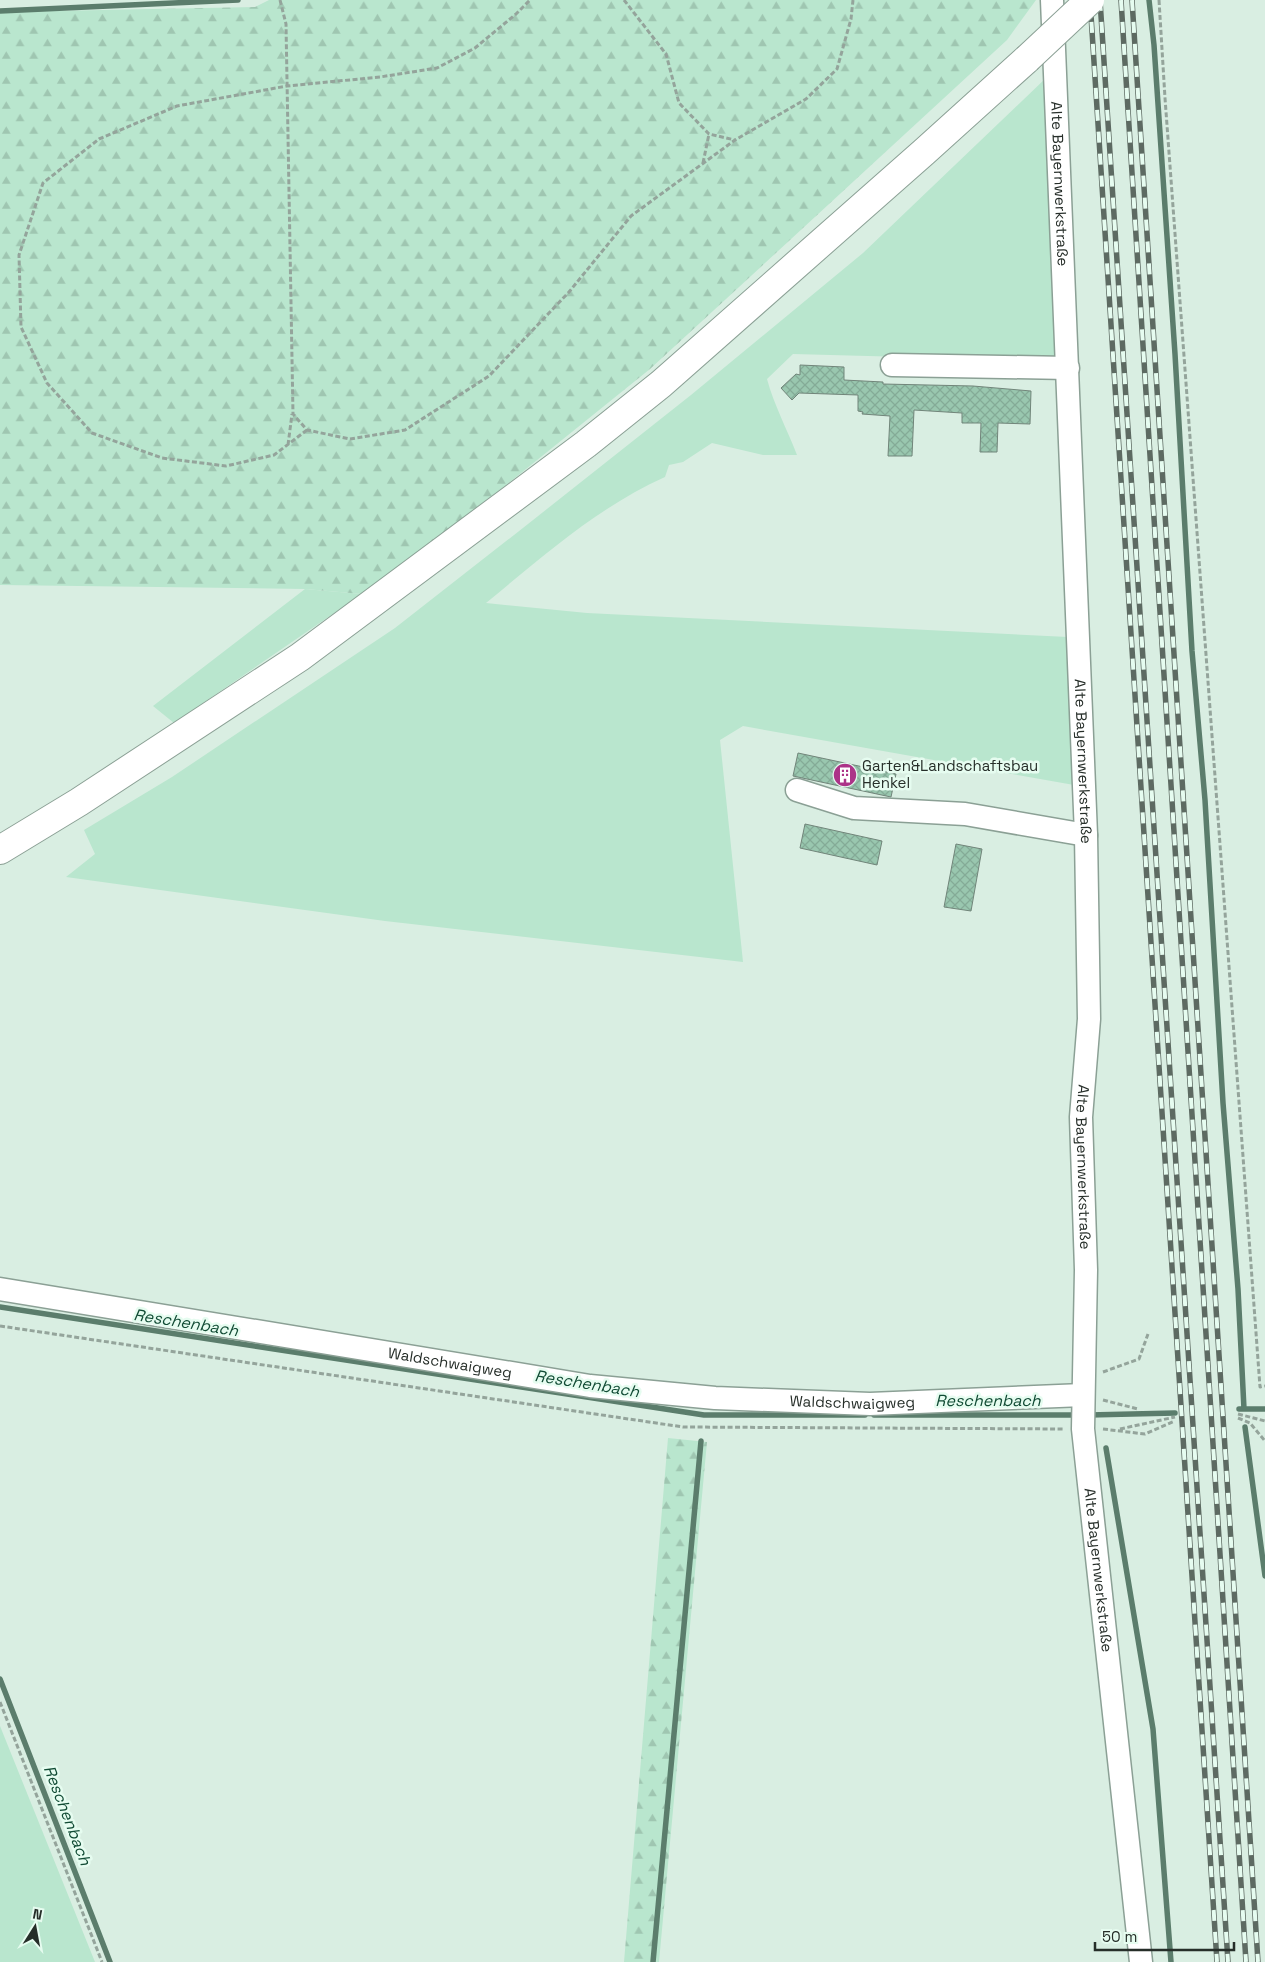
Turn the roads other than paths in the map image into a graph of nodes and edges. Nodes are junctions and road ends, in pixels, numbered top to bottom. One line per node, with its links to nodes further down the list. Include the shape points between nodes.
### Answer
1 (1052, 0): 4 (street, Alte Bayernwerkstraße)
2 (1090, 0): 7 (highway, bridge, via 924,152 661,384 586,444 300,657)
3 (892, 365): 4 (street)
4 (1068, 368): 6 (street, Alte Bayernwerkstraße)
5 (796, 790): 6 (street, via 854,808 965,814)
6 (1086, 835): 9 (street, Alte Bayernwerkstraße, via 1089,1018 1081,1117 1086,1270)
7 (0, 850)
8 (0, 1289): 9 (street, Waldschwaigweg, via 590,1386 715,1398 870,1404)
9 (1083, 1402): 10 (street, Alte Bayernwerkstraße)
10 (1141, 1962)

